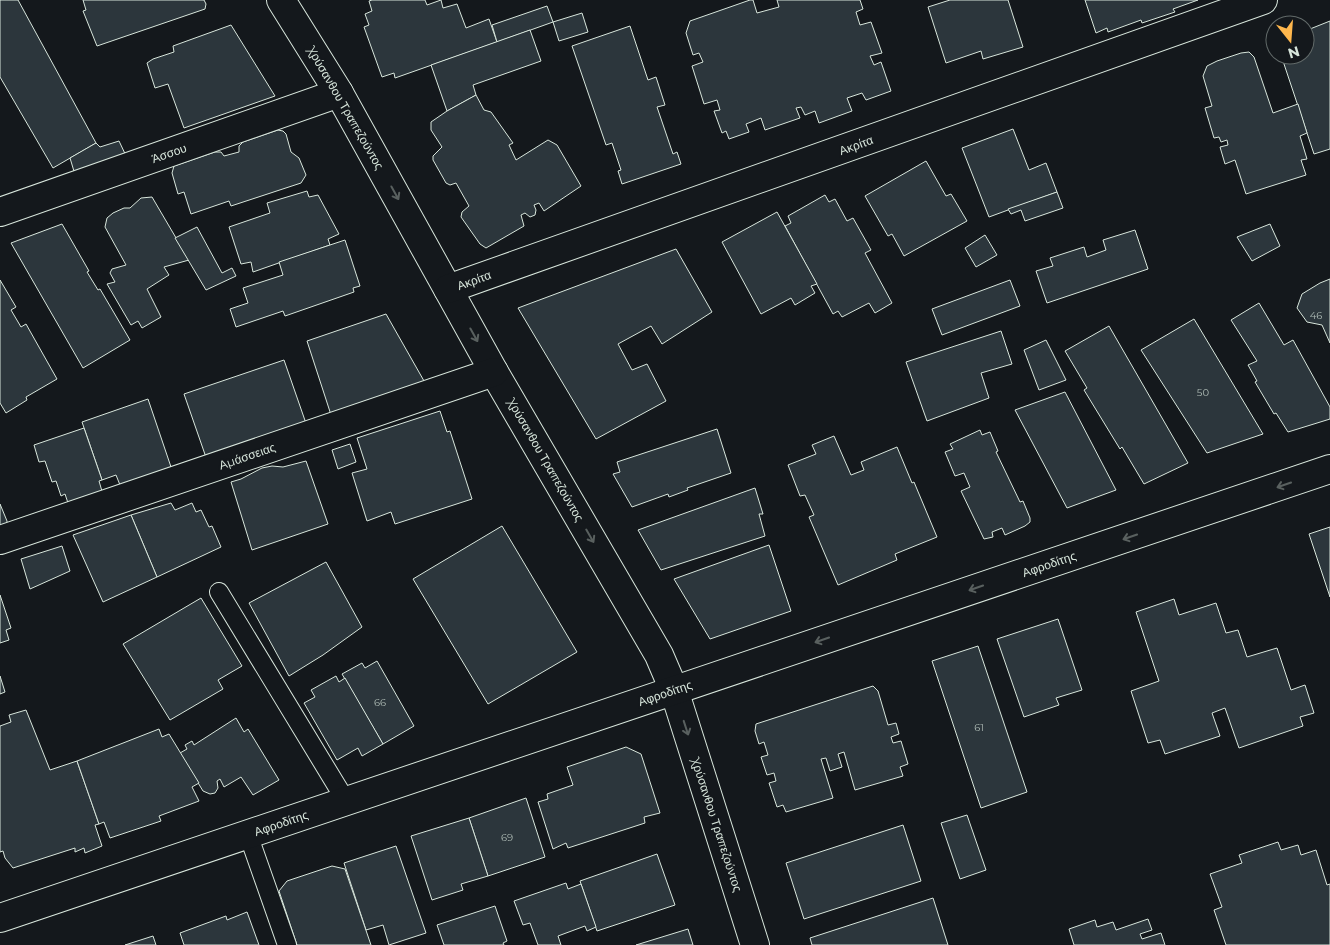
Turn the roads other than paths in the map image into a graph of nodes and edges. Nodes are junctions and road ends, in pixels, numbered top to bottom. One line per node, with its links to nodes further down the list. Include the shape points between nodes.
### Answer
1 (281, 0): 3 (street, Χρύσανθου Τραπεζούντος)
2 (1263, 0): 5 (street, Ακρίτα)
3 (339, 93): 4 (street, Άσσου); 5 (street, Χρύσανθου Τραπεζούντος, one-way to 5)
4 (0, 212)
5 (448, 289): 6 (street, Χρύσανθου Τραπεζούντος, one-way to 6)
6 (494, 372): 8 (street, Αμάσσειας); 10 (street, Χρύσανθου Τραπεζούντος, one-way to 10, via 659,655)
7 (1330, 469): 10 (street, Αφροδίτης, one-way to 10)
8 (0, 540)
9 (219, 592): 11 (lane)
10 (674, 690): 11 (street, Αφροδίτης); 15 (street, Χρύσανθου Τραπεζούντος, one-way to 15)
11 (346, 801): 12 (street, Αφροδίτης)
12 (248, 834): 13 (street, Αφροδίτης); 14 (lane)
13 (0, 918)
14 (287, 945)
15 (755, 945)

